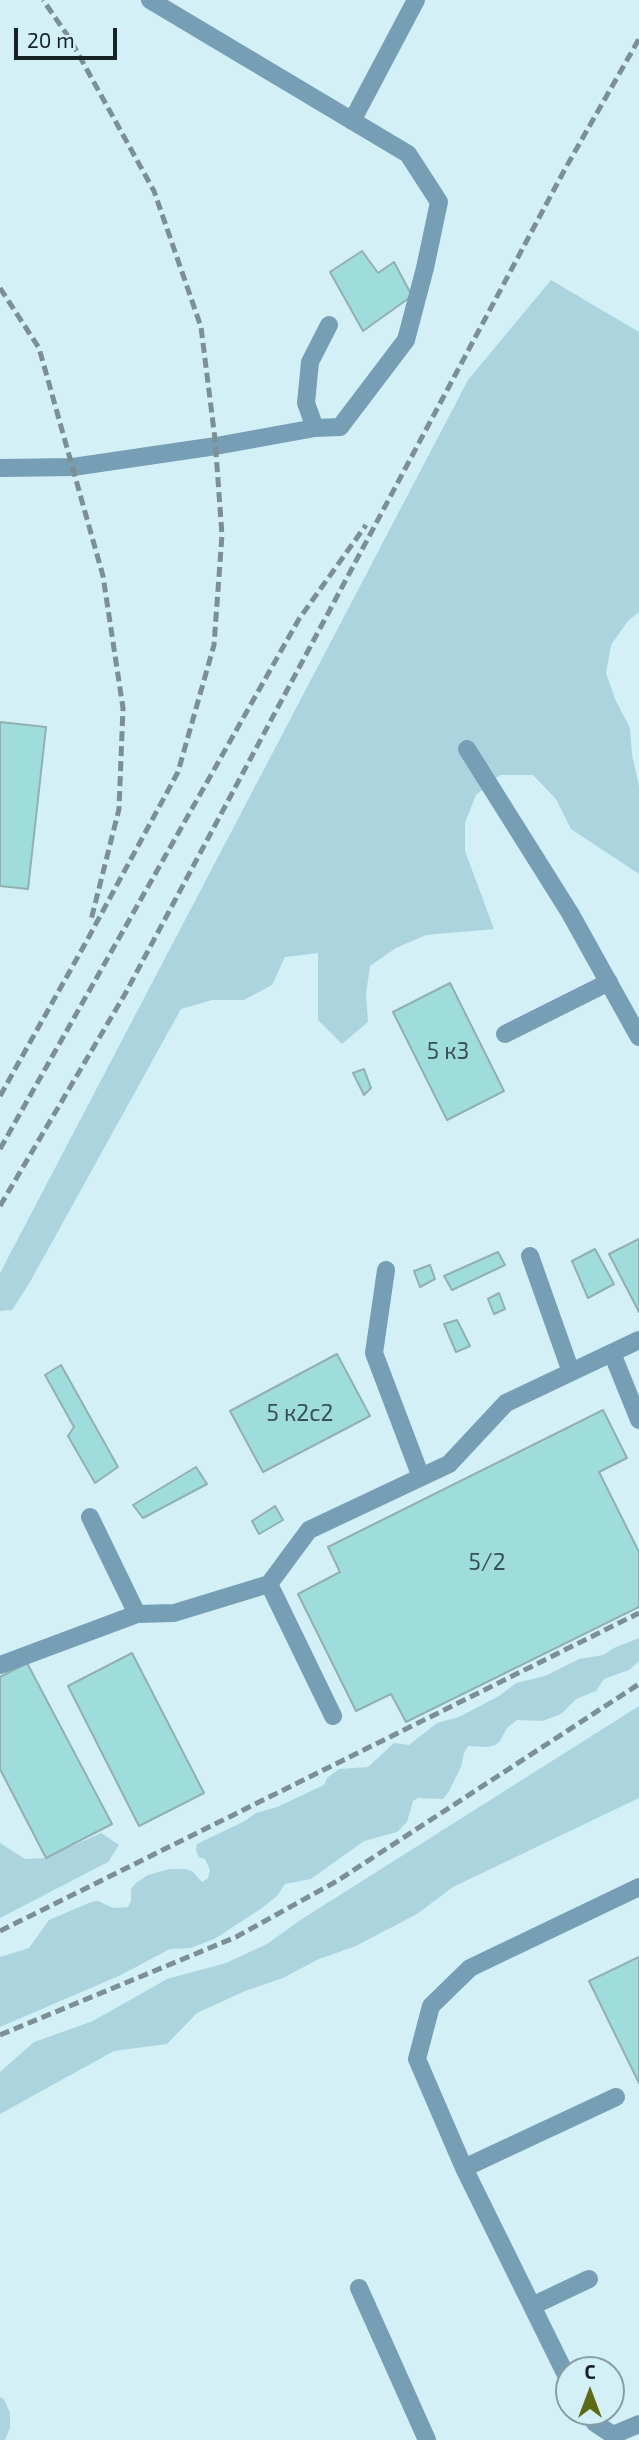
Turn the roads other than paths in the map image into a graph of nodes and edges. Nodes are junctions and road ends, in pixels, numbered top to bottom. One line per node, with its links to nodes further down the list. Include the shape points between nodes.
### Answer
1 (149, 0): 3 (lane)
2 (416, 0): 3 (lane)
3 (352, 121): 5 (lane, via 408,154 439,202 406,340 340,427)
4 (329, 325): 5 (lane, via 310,362 306,403)
5 (315, 428): 6 (lane, via 73,467)
6 (0, 468)
7 (467, 748): 8 (lane)
8 (609, 982): 9 (lane); 10 (lane)
9 (505, 1034)
10 (639, 1037)
11 (530, 1256): 15 (lane)
12 (386, 1270): 17 (lane, via 374,1353)
13 (639, 1340): 14 (lane)
14 (612, 1353): 15 (lane); 16 (lane)
15 (571, 1372): 17 (lane, via 506,1403 449,1464)
16 (639, 1420)
17 (421, 1477): 19 (lane, via 309,1530)
18 (90, 1517): 20 (lane)
19 (269, 1584): 20 (lane, via 174,1613); 22 (lane)
20 (137, 1614): 21 (lane)
21 (0, 1665)
22 (333, 1716)
23 (639, 1887): 25 (lane, via 470,1968 431,2006 417,2059)
24 (617, 2097): 25 (lane)
25 (464, 2168): 28 (lane)
26 (589, 2279): 28 (lane)
27 (359, 2288): 32 (lane)
28 (532, 2306): 29 (lane)
29 (557, 2356)
30 (639, 2424): 31 (lane, via 613,2435)
31 (600, 2426)
32 (427, 2440)

